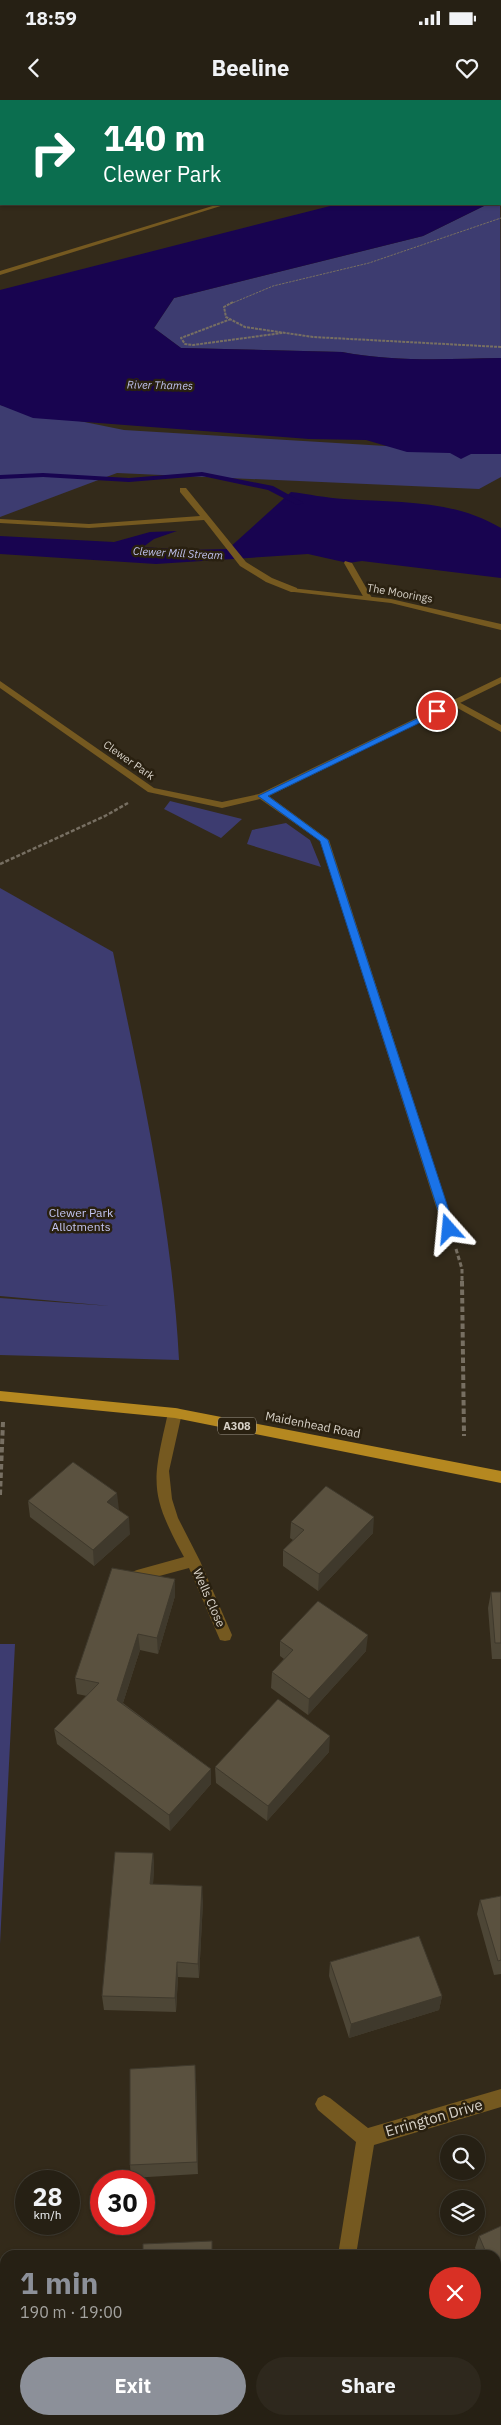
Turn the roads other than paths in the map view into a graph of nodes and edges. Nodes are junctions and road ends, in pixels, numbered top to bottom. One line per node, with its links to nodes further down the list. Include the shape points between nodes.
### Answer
1 (221, 205): 2 (street)
2 (0, 272)
3 (183, 490): 4 (street)
4 (206, 518): 5 (street, via 89,526); 7 (street, The Moorings, via 243,564 269,580 294,590)
5 (0, 521)
6 (348, 563): 7 (street)
7 (368, 598): 8 (street, The Moorings)
8 (501, 627)
9 (501, 680): 11 (street, Clewer Park)
10 (0, 684): 13 (street, Clewer Park, via 151,790 222,805)
11 (455, 703): 12 (street); 13 (street, Clewer Park)
12 (501, 729)
13 (262, 796): 14 (street, via 324,840)
14 (449, 1229)
15 (2, 1396): 16 (main road, Maidenhead Road / A308)
16 (174, 1413): 17 (main road, Maidenhead Road / A308); 18 (street, Wells Close, via 162,1489)
17 (501, 1477)
18 (192, 1561): 19 (street, Wells Close); 20 (street, Wells Close)
19 (137, 1576)
20 (225, 1635)
21 (501, 2098): 23 (street, Errington Drive)
22 (324, 2104): 23 (street)
23 (366, 2138): 24 (street)
24 (348, 2250)

